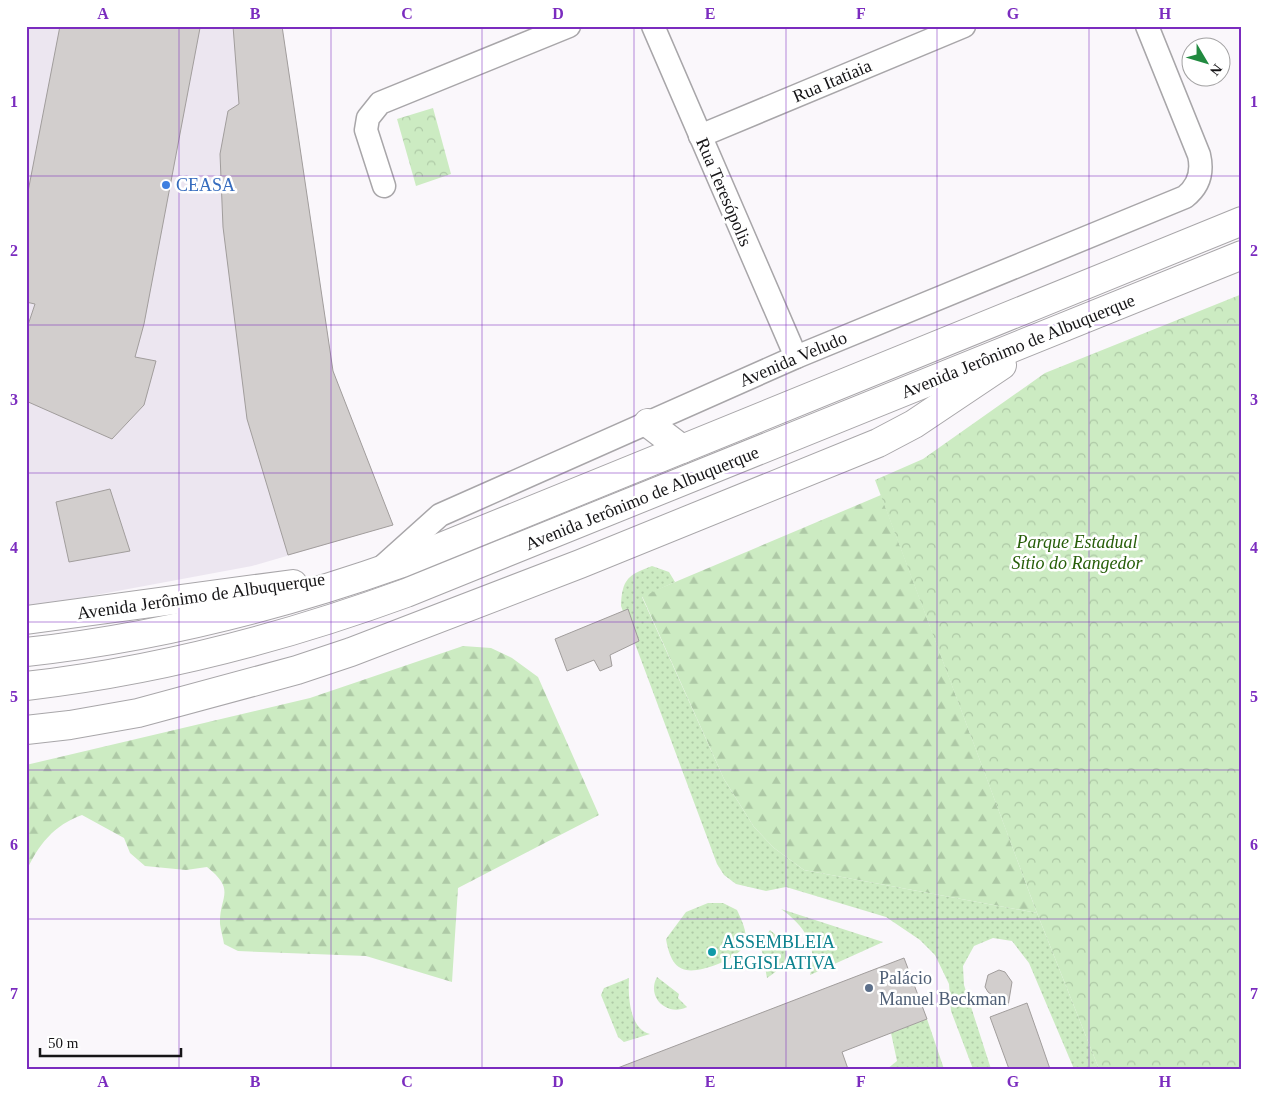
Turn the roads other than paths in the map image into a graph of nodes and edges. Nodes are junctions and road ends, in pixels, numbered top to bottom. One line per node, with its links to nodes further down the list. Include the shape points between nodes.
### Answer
1 (568, 26): 6 (street, via 380,103 368,118 366,130)
2 (653, 26): 5 (street, Rua Teresópolis)
3 (964, 26): 5 (street, Rua Itatiaia)
4 (1148, 26): 11 (street, Avenida Veludo, via 1199,155 1199,180 1192,192)
5 (700, 136): 11 (street, Rua Teresópolis)
6 (384, 186)
7 (1242, 221): 10 (main road, Avenida Jerônimo de Albuquerque)
8 (1242, 256): 9 (main road, Avenida Jerônimo de Albuquerque)
9 (1048, 334): 12 (main road, Avenida Jerônimo de Albuquerque); 13 (main road)
10 (923, 351): 12 (main road, via 944,357); 15 (main road, Avenida Jerônimo de Albuquerque)
11 (796, 357): 14 (street, Avenida Veludo)
12 (954, 372): 13 (main road, via 953,389); 19 (main road, Avenida Jerônimo de Albuquerque, via 415,590 334,619 193,657)
13 (943, 405): 20 (main road, via 878,443 571,568 351,652 138,713 70,726)
14 (648, 423): 15 (main road); 16 (street, Avenida Veludo, via 440,515)
15 (682, 449): 16 (main road, Avenida Jerônimo de Albuquerque)
16 (376, 572): 17 (main road, Avenida Jerônimo de Albuquerque); 18 (main road, Avenida Jerônimo de Albuquerque, via 262,607 196,623 129,637)
17 (26, 620)
18 (26, 652)
19 (26, 686)
20 (26, 730)

